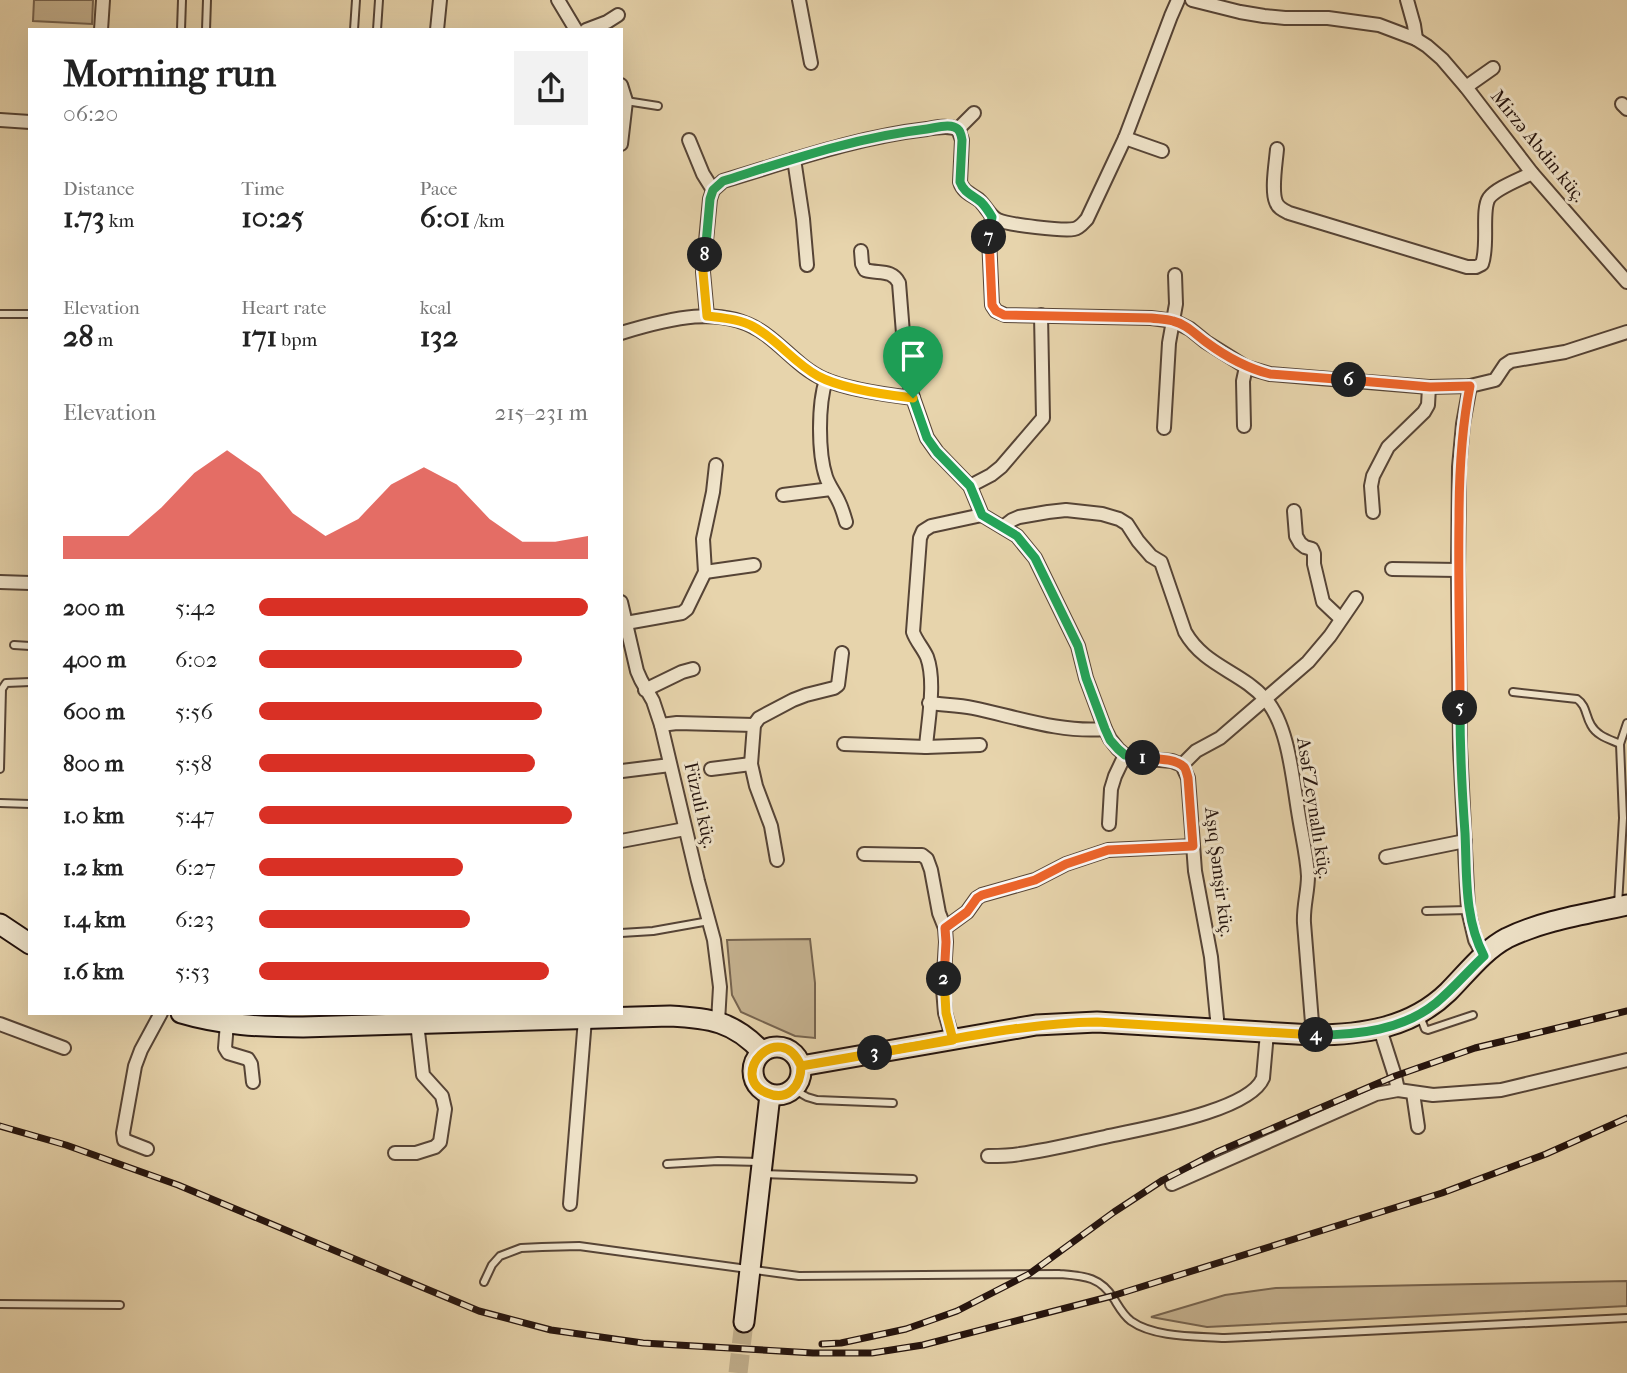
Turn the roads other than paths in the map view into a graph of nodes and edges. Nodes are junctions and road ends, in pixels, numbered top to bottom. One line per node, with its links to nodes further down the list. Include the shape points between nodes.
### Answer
1 (103, 0): 13 (street)
2 (182, 0): 14 (lane)
3 (207, 0): 15 (lane)
4 (356, 0): 16 (lane)
5 (379, 0): 17 (lane)
6 (440, 0): 18 (street)
7 (558, 0): 19 (street)
8 (799, 0): 22 (street)
9 (1178, 0): 33 (street)
10 (1192, 0): 21 (street, Mirzə Abdin küç., via 1264,16 1379,25)
11 (1407, 0): 21 (street)
12 (618, 15): 20 (street)
13 (101, 28)
14 (181, 28)
15 (206, 28)
16 (354, 28)
17 (377, 28)
18 (438, 28)
19 (575, 28)
20 (590, 28)
21 (1416, 39): 24 (street, Mirzə Abdin küç., via 1442,59)
22 (811, 63)
23 (1493, 68): 24 (street)
24 (1466, 87): 38 (street, Mirzə Abdin küç.)
25 (623, 91): 26 (street)
26 (626, 101): 27 (lane); 31 (street)
27 (657, 106)
28 (974, 113): 32 (street)
29 (0, 120): 30 (street)
30 (28, 122)
31 (623, 127)
32 (958, 129): 37 (street, via 913,130); 40 (street, via 961,187)
33 (1125, 138): 36 (street); 40 (street, via 1079,227 1059,229)
34 (689, 140): 39 (street)
35 (1277, 149): 38 (street, via 1274,193 1280,208 1467,267 1482,264 1485,255 1488,199)
36 (1162, 151)
37 (794, 159): 39 (street, via 723,181); 42 (street)
38 (1532, 173): 44 (street, Mirzə Abdin küç.)
39 (713, 190): 48 (street, via 703,272)
40 (992, 217): 47 (street, via 992,305 1004,315)
41 (861, 251): 56 (street, via 865,270 889,273 899,283 906,371)
42 (807, 265)
43 (1175, 275): 49 (street)
44 (1627, 282)
45 (0, 314): 46 (lane)
46 (28, 314)
47 (1041, 315): 49 (street); 60 (street, via 1043,418 1001,467)
48 (707, 316): 50 (street); 53 (street, via 753,326)
49 (1174, 321): 52 (street); 58 (street)
50 (623, 332)
51 (1627, 332): 54 (street, via 1565,352 1511,361 1495,380)
52 (1246, 367): 55 (street, via 1270,374); 57 (street)
53 (826, 380): 56 (street); 61 (street, via 821,452)
54 (1470, 386): 55 (street); 70 (street, via 1459,467)
55 (1430, 387): 64 (street, via 1424,412 1388,447 1373,476)
56 (913, 398): 60 (street, via 927,438)
57 (1244, 426)
58 (1164, 428)
59 (716, 465): 71 (street, via 703,539)
60 (970, 486): 65 (street)
61 (831, 489): 62 (street); 66 (street)
62 (783, 495)
63 (1294, 511): 75 (street, via 1296,536 1314,554 1323,601)
64 (1373, 512)
65 (982, 515): 67 (street); 85 (street, via 931,526 919,538 913,632 929,667)
66 (846, 522)
67 (1003, 527): 84 (street, Asəf Zeynallı küç., via 1020,517 1066,510 1102,514 1127,524 1161,562 1191,643); 89 (street, via 1035,558 1078,646)
68 (754, 565): 71 (street)
69 (1392, 569): 70 (street)
70 (1458, 570): 106 (street)
71 (705, 572): 76 (street, via 682,613)
72 (0, 582): 73 (street)
73 (28, 583)
74 (1356, 598): 75 (street)
75 (1341, 619): 84 (street, via 1308,662)
76 (625, 632): 82 (street, Füzuli küç.)
77 (14, 645): 78 (lane)
78 (28, 646)
79 (842, 653): 88 (street, via 838,685 793,700)
80 (693, 669): 82 (street)
81 (28, 682): 98 (lane, via 6,682 2,689)
82 (645, 690): 87 (street, Füzuli küç.)
83 (1513, 692): 91 (lane, via 1577,699 1584,704 1591,727)
84 (1266, 700): 97 (street); 133 (street, Asəf Zeynallı küç., via 1277,715 1287,747 1307,864 1303,912)
85 (929, 703): 89 (street, via 1070,728); 93 (street)
86 (1627, 723): 91 (lane)
87 (662, 725): 88 (street); 96 (street, Füzuli küç.)
88 (754, 725): 95 (street)
89 (1105, 729): 94 (street)
90 (845, 744): 93 (street)
91 (1620, 744): 111 (lane)
92 (980, 745): 93 (street)
93 (926, 747)
94 (1125, 755): 97 (street); 103 (street, via 1111,789)
95 (751, 764): 99 (street); 110 (street)
96 (670, 765): 100 (street); 104 (street, Füzuli küç.)
97 (1182, 765): 107 (street, Aşıq Şəmşir küç., via 1188,778)
98 (0, 769)
99 (711, 769)
100 (623, 771)
101 (0, 803): 102 (lane)
102 (28, 804)
103 (1109, 824)
104 (685, 828): 105 (street); 114 (street, Füzuli küç.)
105 (623, 841)
106 (1465, 841): 109 (street); 112 (street)
107 (1193, 846): 116 (street, via 1115,849 1077,860 1035,880 982,895); 130 (street, Aşıq Şəmşir küç.)
108 (864, 854): 116 (street, via 922,855 927,859)
109 (1386, 857)
110 (777, 860)
111 (1623, 906): 119 (main road, via 1539,926 1507,938)
112 (1468, 910): 113 (lane); 119 (street)
113 (1426, 911)
114 (710, 921): 117 (lane); 126 (street, Füzuli küç., via 720,987)
115 (0, 925): 118 (main road)
116 (945, 928): 134 (street, via 943,989)
117 (623, 933)
118 (28, 943)
119 (1484, 956): 120 (main road)
120 (1420, 1014): 123 (lane, via 1428,1030); 131 (main road)
121 (160, 1015): 146 (street, via 135,1066 122,1133 124,1140)
122 (190, 1015): 127 (main road)
123 (1472, 1015)
124 (501, 1017): 125 (main road); 128 (main road)
125 (585, 1019): 126 (main road, via 670,1016); 153 (street)
126 (718, 1022): 136 (main road, via 749,1038)
127 (228, 1023): 128 (main road, via 303,1027); 139 (street, via 225,1048 248,1059)
128 (417, 1023): 147 (street, via 424,1075 442,1096 445,1109 440,1142 429,1150)
129 (0, 1024): 135 (street)
130 (1218, 1029): 132 (main road); 134 (main road, via 1068,1023)
131 (1380, 1029): 133 (main road); 141 (street)
132 (1267, 1033): 133 (main road); 148 (street, via 1261,1083 1223,1106 1198,1116 1051,1149)
133 (1312, 1035)
134 (953, 1040): 138 (main road)
135 (64, 1048)
136 (762, 1052): 138 (main road, via 785,1048); 143 (main road, via 752,1066 752,1076)
137 (1627, 1060): 142 (street, via 1501,1090 1433,1096)
138 (801, 1066): 140 (main road)
139 (253, 1082)
140 (793, 1089): 143 (main road); 144 (lane, via 817,1100)
141 (1398, 1090): 142 (street); 152 (street, via 1376,1094)
142 (1413, 1093): 145 (street)
143 (770, 1095): 150 (main road)
144 (893, 1102)
145 (1418, 1127)
146 (147, 1149)
147 (395, 1153)
148 (988, 1156)
149 (667, 1164): 150 (lane, via 718,1161)
150 (761, 1168): 151 (lane); 154 (main road)
151 (913, 1179)
152 (1172, 1184)
153 (570, 1204)
154 (751, 1269): 155 (lane, via 579,1246 521,1248 500,1256); 158 (lane, via 815,1276 1080,1276 1105,1287 1129,1320 1143,1327 1225,1338); 159 (main road)
155 (484, 1282)
156 (0, 1304): 157 (lane)
157 (120, 1305)
158 (1627, 1318)
159 (744, 1322)

